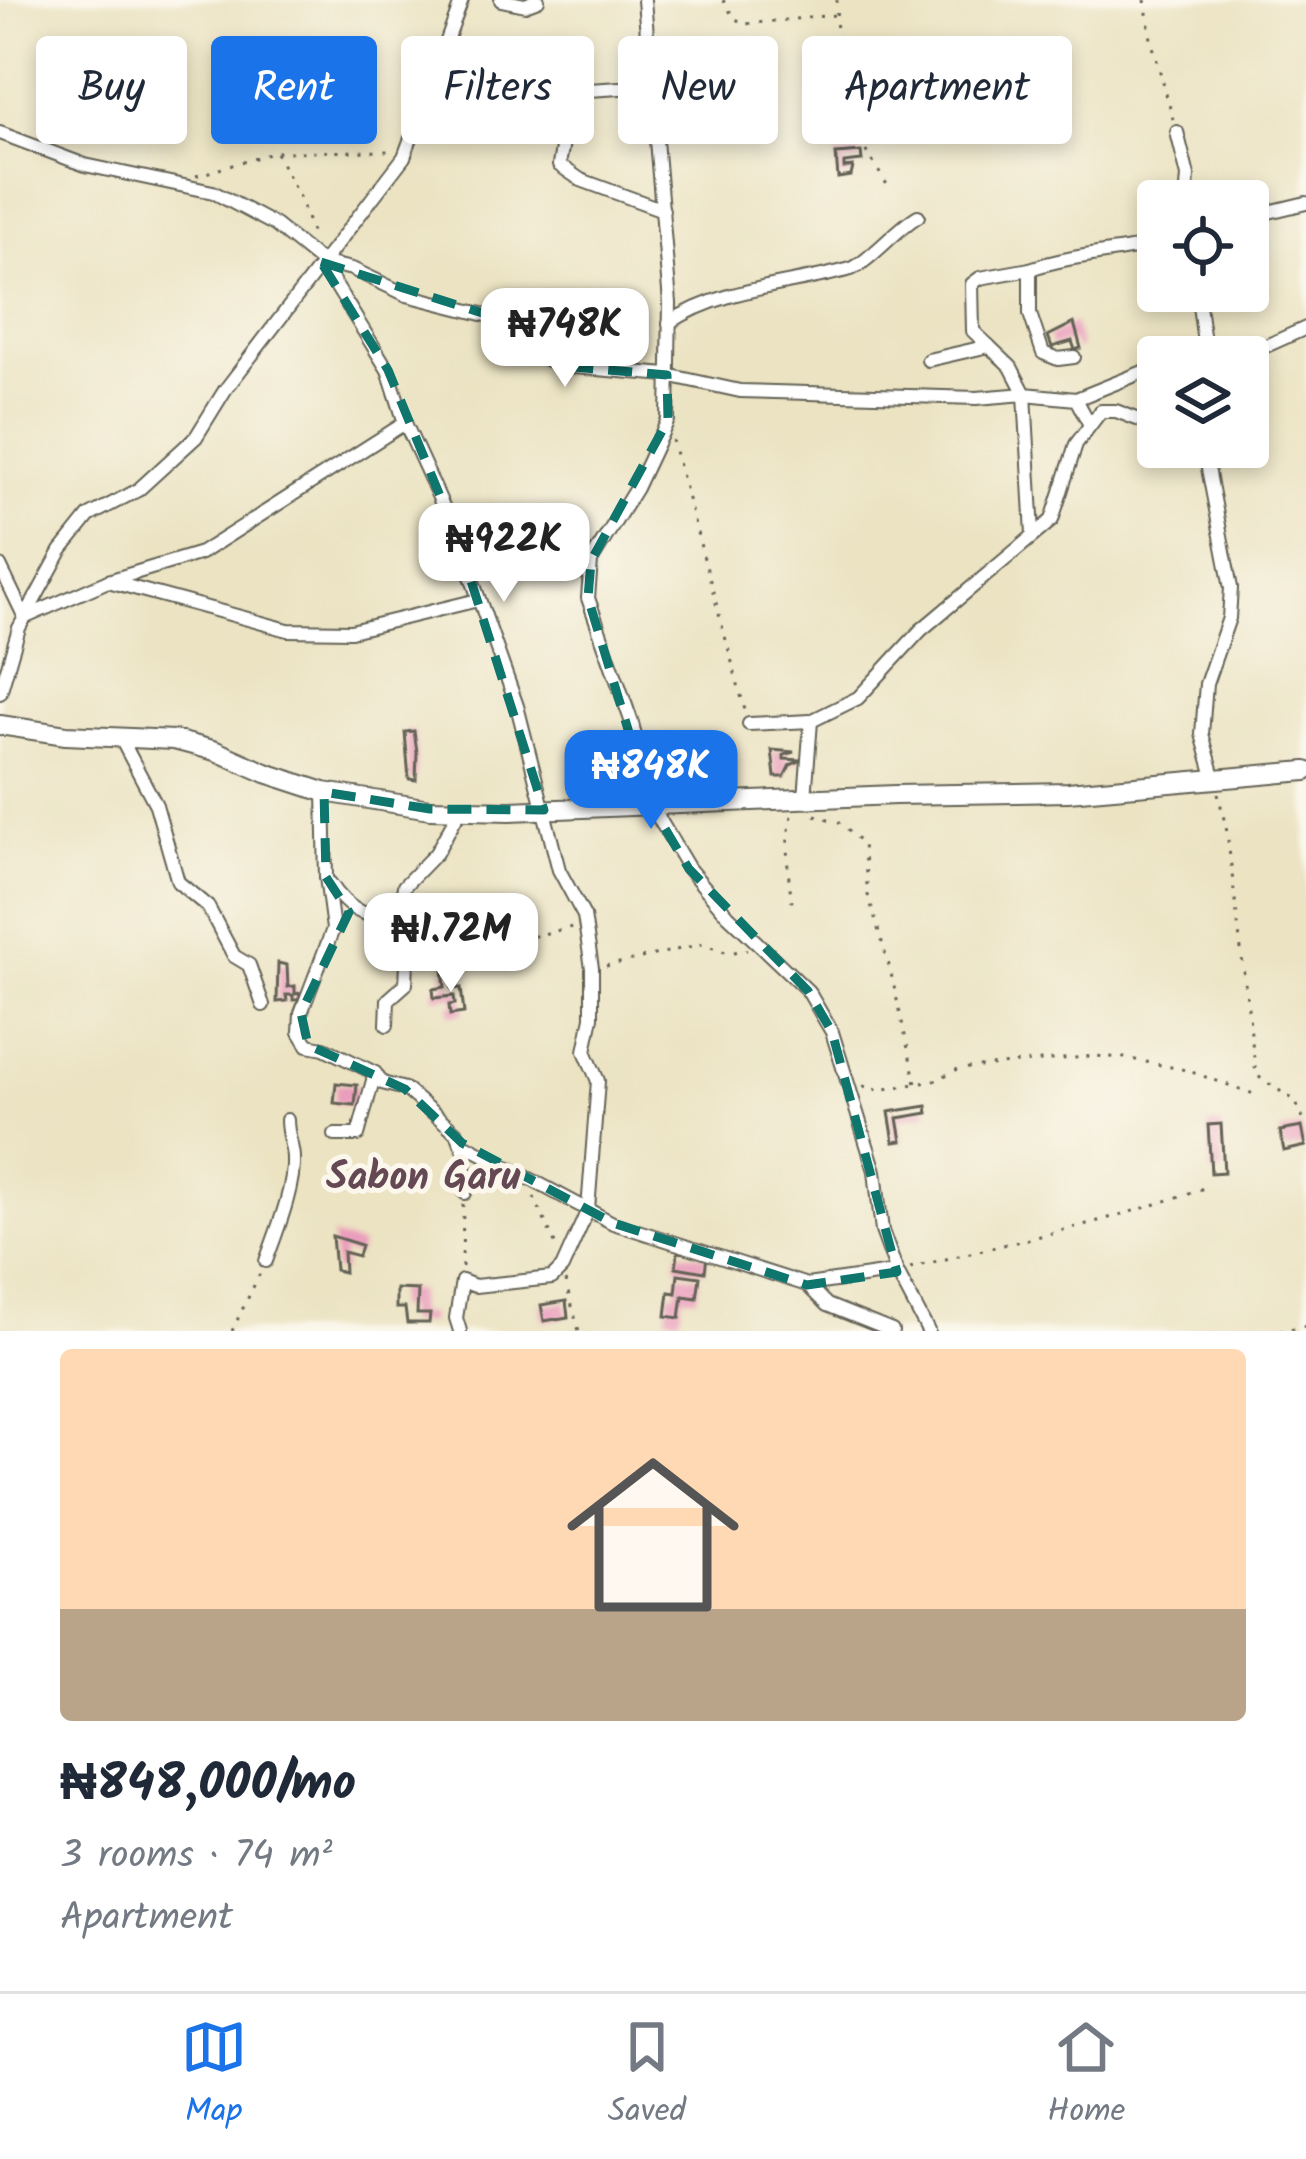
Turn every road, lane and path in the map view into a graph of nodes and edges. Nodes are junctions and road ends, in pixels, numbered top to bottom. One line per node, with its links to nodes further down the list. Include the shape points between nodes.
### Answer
1 (462, 0): 14 (street)
2 (502, 0): 3 (street)
3 (538, 0)
4 (644, 0): 9 (street)
5 (722, 0): 8 (path, via 745,24)
6 (837, 0): 8 (path)
7 (1145, 0): 11 (path)
8 (836, 15): 18 (path, via 853,131)
9 (647, 36)
10 (618, 88): 20 (street, via 572,91 559,165)
11 (1177, 132): 16 (street)
12 (0, 133): 17 (street, via 85,165)
13 (657, 144): 20 (street)
14 (407, 149): 15 (path); 24 (street)
15 (275, 152): 17 (path); 24 (path)
16 (1188, 180)
17 (177, 182): 24 (street, via 242,205)
18 (888, 186)
19 (1306, 203): 21 (street)
20 (663, 210): 26 (street)
21 (1269, 212)
22 (918, 216): 26 (street, via 857,268 740,292)
23 (1137, 248): 25 (street)
24 (321, 262): 33 (street, via 407,296 498,319 562,366); 38 (street, via 388,370); 45 (street, via 196,437 138,490 89,516 53,562)
25 (1030, 269): 29 (street, via 972,284 973,331); 30 (street, via 1030,314 1043,353)
26 (670, 323): 33 (street)
27 (1306, 328): 28 (street)
28 (1269, 345)
29 (989, 346): 31 (street); 34 (street)
30 (1074, 357)
31 (928, 360)
32 (1137, 374): 35 (street)
33 (667, 375): 34 (street, via 740,391); 36 (street)
34 (1024, 394): 35 (street); 41 (street)
35 (1076, 399): 39 (street)
36 (668, 420): 48 (path); 55 (street, via 591,561 588,598)
37 (1137, 420): 39 (street, via 1106,409)
38 (405, 423): 43 (street, via 201,553); 44 (street)
39 (1090, 425): 41 (street, via 1052,520)
40 (1208, 468): 52 (street, via 1231,588 1203,718)
41 (1033, 534): 47 (street, via 921,630 858,698)
42 (0, 566): 45 (street)
43 (109, 581): 44 (street, via 289,630 351,631); 45 (street)
44 (478, 600): 57 (street)
45 (25, 618): 46 (street)
46 (0, 693)
47 (812, 721): 48 (street); 54 (street)
48 (749, 724)
49 (0, 725): 50 (street)
50 (120, 737): 53 (street, via 216,751); 67 (street, via 156,805 178,882 208,907 234,956 249,965)
51 (1306, 772): 52 (street)
52 (1215, 779): 54 (street); 74 (path, via 1256,1075 1295,1101)
53 (324, 792): 56 (street); 58 (street)
54 (798, 799): 55 (street); 60 (path, via 786,859); 71 (path, via 863,844 868,896)
55 (651, 805): 57 (street); 64 (street, via 689,869)
56 (460, 809): 57 (street); 59 (street, via 436,853 404,886)
57 (544, 810): 62 (street, via 559,870)
58 (326, 877): 61 (street); 63 (street)
59 (401, 903): 61 (street, via 368,915); 68 (street, via 406,984 388,1000)
60 (792, 903)
61 (351, 910): 63 (street)
62 (586, 924): 65 (path); 66 (street)
63 (333, 929): 70 (street, via 300,1032 308,1045)
64 (756, 941): 66 (path, via 746,951 703,944); 69 (street, via 808,991)
65 (510, 942)
66 (592, 968): 80 (street, via 585,1051 598,1081)
67 (263, 1005)
68 (387, 1025)
69 (844, 1069): 71 (path, via 878,1090); 82 (street)
70 (375, 1073): 75 (street); 76 (street, via 358,1135)
71 (916, 1084): 72 (path, via 958,1069 1095,1056 1186,1070)
72 (1254, 1094)
73 (287, 1120): 81 (street, via 293,1155)
74 (1306, 1125)
75 (457, 1132): 77 (street, via 462,1143); 79 (street)
76 (335, 1135)
77 (510, 1170): 79 (path); 80 (street)
78 (1209, 1186): 82 (path, via 1036,1240)
79 (465, 1193): 83 (path)
80 (588, 1210): 83 (street, via 552,1278); 84 (street)
81 (266, 1261): 86 (path)
82 (897, 1272): 84 (street); 89 (street)
83 (462, 1281): 87 (street)
84 (807, 1285): 88 (street, via 826,1305)
85 (1306, 1326): 90 (path)
86 (232, 1331)
87 (460, 1331)
88 (892, 1331)
89 (928, 1331)
90 (1279, 1331)

